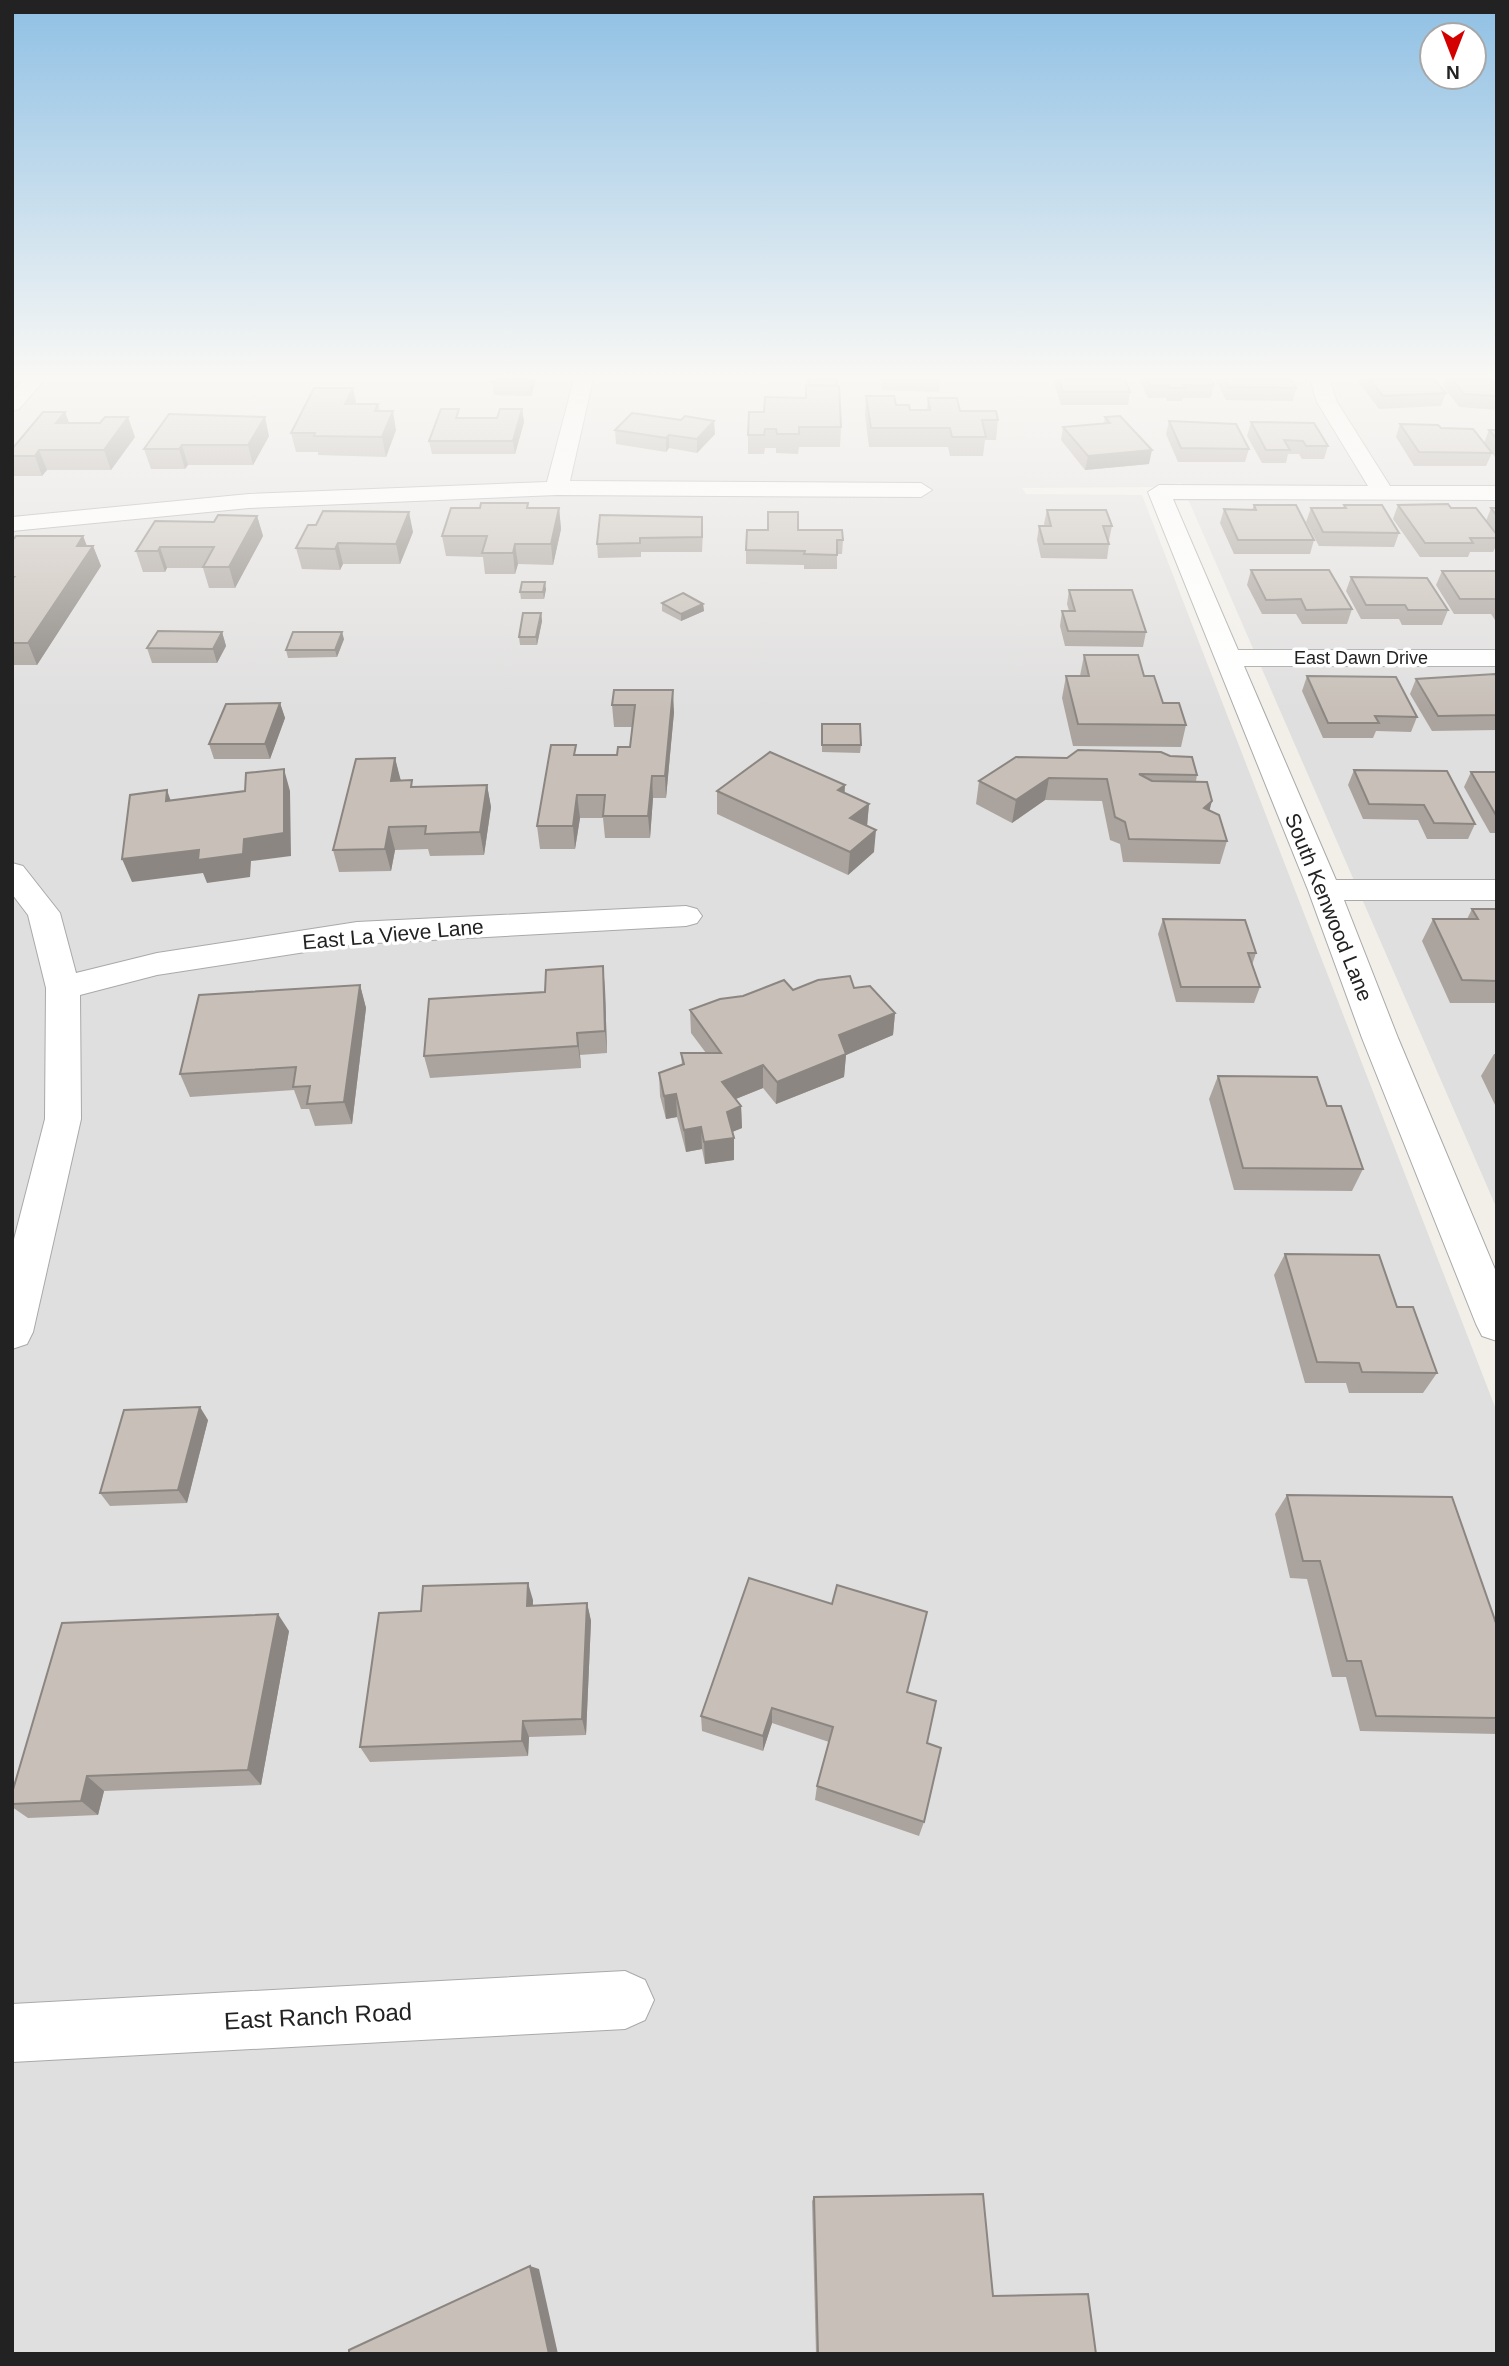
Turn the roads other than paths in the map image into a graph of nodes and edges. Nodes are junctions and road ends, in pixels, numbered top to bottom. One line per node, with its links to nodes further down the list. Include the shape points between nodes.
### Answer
1 (524, 489): 7 (street, via 249,501)
2 (814, 489): 4 (street)
3 (1381, 489): 5 (street)
4 (921, 490)
5 (1383, 492): 6 (street); 8 (street, South Kenwood Lane, via 1159,492)
6 (1497, 493)
7 (12, 524)
8 (1226, 658): 9 (street, East Dawn Drive); 11 (street, South Kenwood Lane)
9 (1497, 659)
10 (12, 873): 14 (street, via 44,913)
11 (1324, 890): 12 (street); 15 (street, South Kenwood Lane)
12 (1497, 890)
13 (686, 916): 14 (street, East La Vieve Lane, via 357,933 157,964)
14 (63, 988): 17 (street, via 63,1119)
15 (1481, 1247): 16 (street, South Kenwood Lane)
16 (1497, 1324)
17 (12, 1332)
18 (625, 2000): 19 (street, East Ranch Road)
19 (12, 2033)

